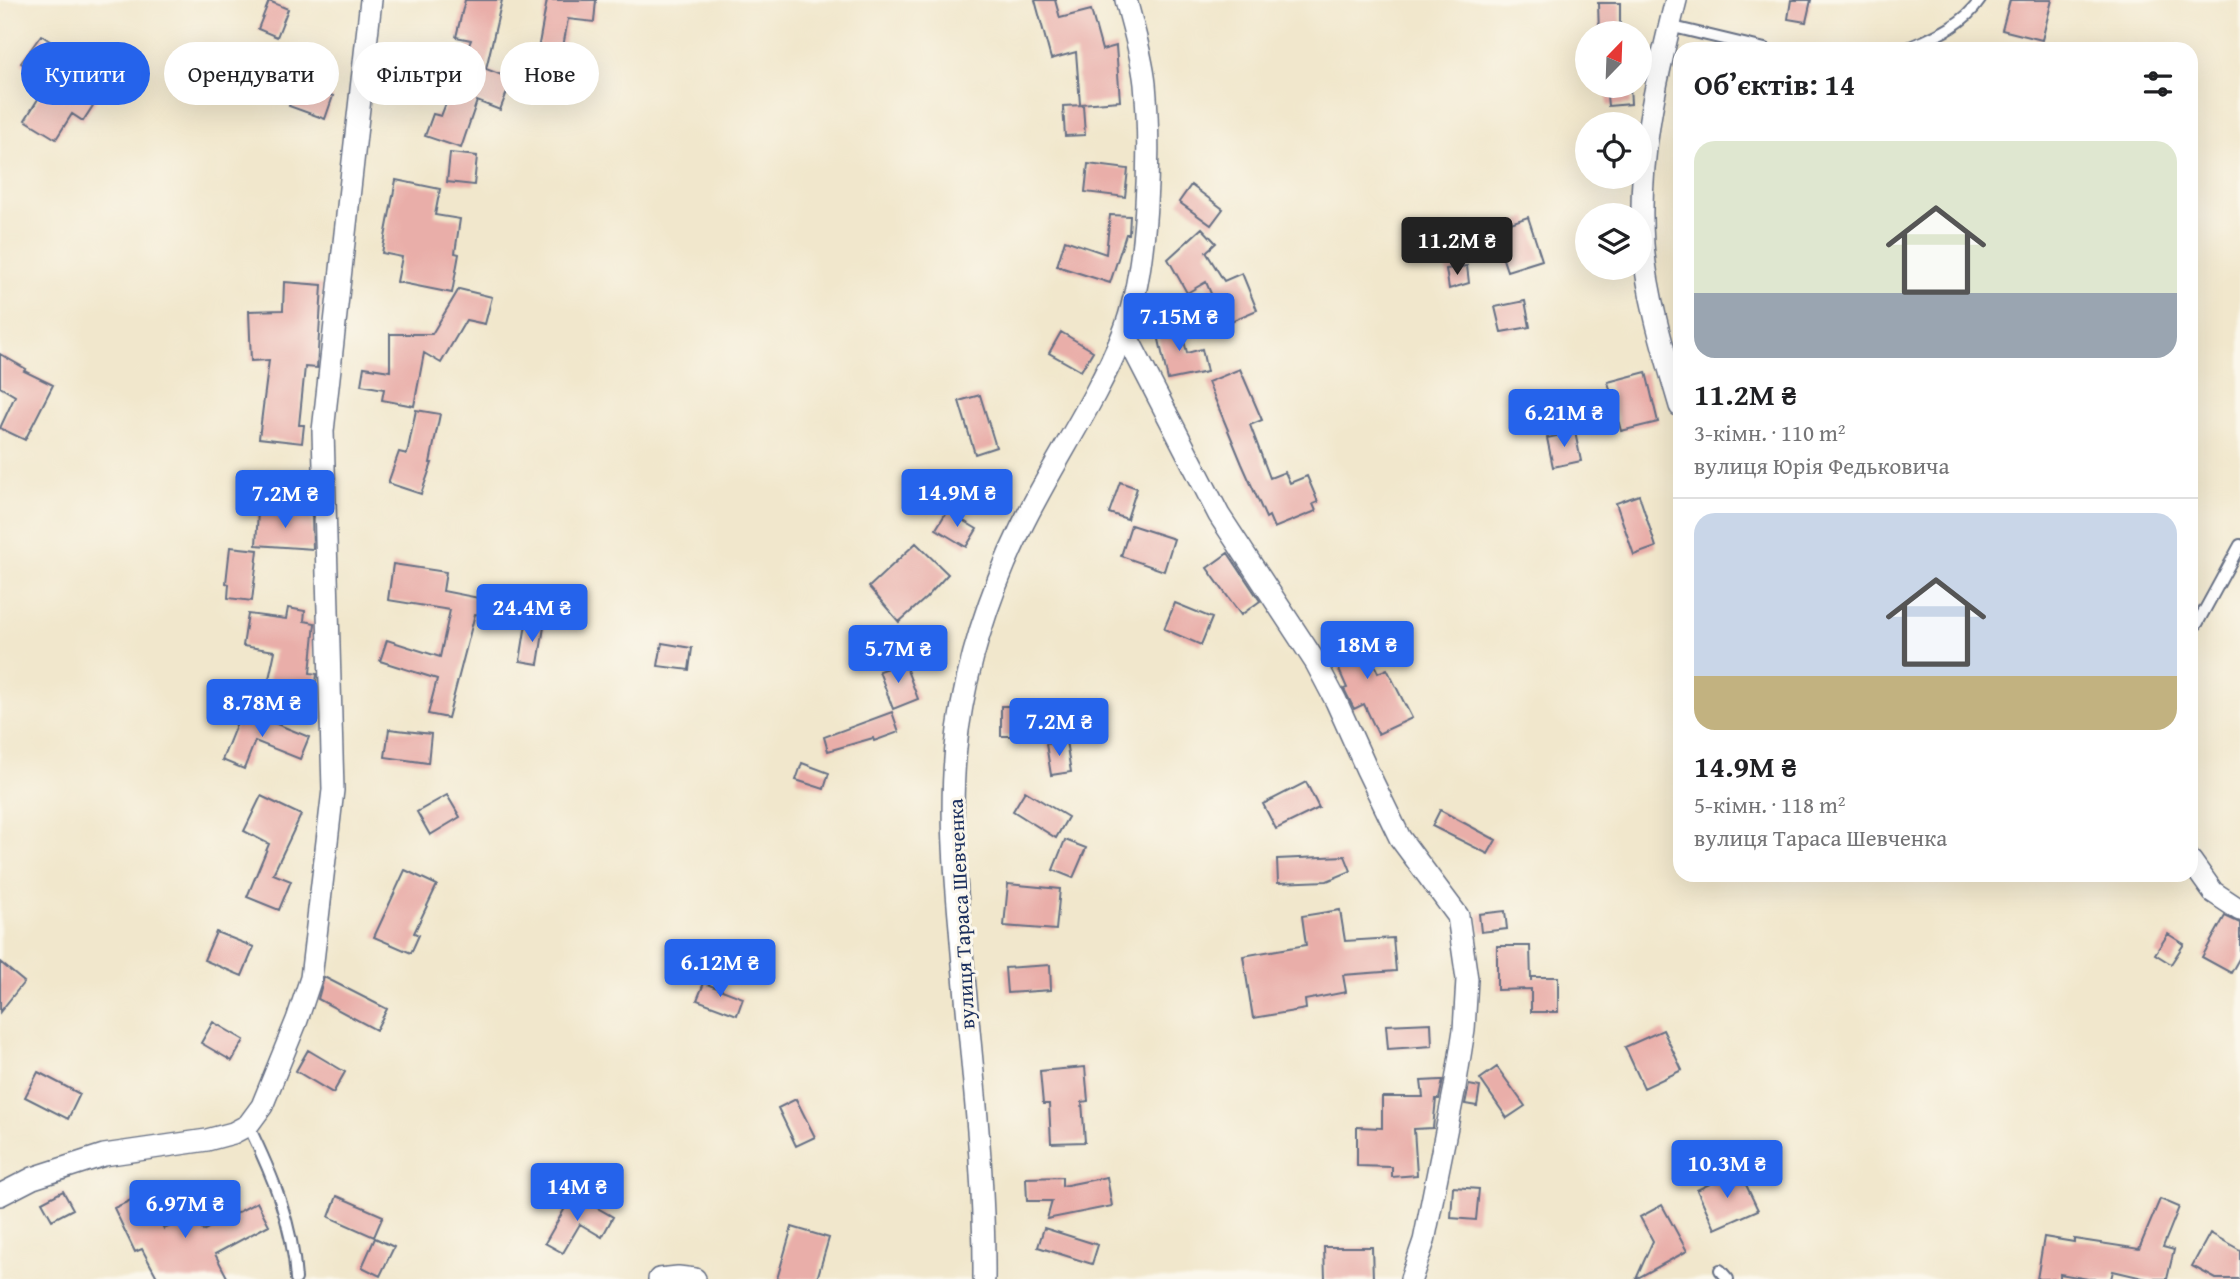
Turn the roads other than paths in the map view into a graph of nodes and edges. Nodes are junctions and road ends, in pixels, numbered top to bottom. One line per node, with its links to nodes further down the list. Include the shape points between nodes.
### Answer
1 (370, 0): 14 (street, via 323,431 333,790 311,978 262,1106)
2 (1126, 0): 8 (street, вулиця Тараса Шевченка, via 1145,82 1147,137 1143,229)
3 (1676, 0): 5 (street)
4 (1980, 0): 7 (lane, via 1953,27)
5 (1669, 26): 6 (lane); 9 (street, via 1646,142 1642,216 1648,278)
6 (1736, 42)
7 (1921, 42)
8 (1124, 331): 16 (street, via 1219,515 1316,663 1400,838 1458,916 1467,979 1464,1030); 20 (street, вулиця Тараса Шевченка, via 1000,575 970,666 958,731 953,847 979,1138)
9 (1673, 378)
10 (2240, 545): 11 (lane)
11 (2198, 622)
12 (2198, 871): 13 (street, via 2213,892)
13 (2240, 911)
14 (248, 1125): 15 (street, via 220,1137 91,1159 33,1178); 17 (lane, via 277,1187)
15 (0, 1195)
16 (1424, 1241): 21 (street); 22 (street)
17 (296, 1279)
18 (659, 1279): 19 (street)
19 (695, 1279)
20 (984, 1279)
21 (1410, 1279)
22 (1427, 1279)

